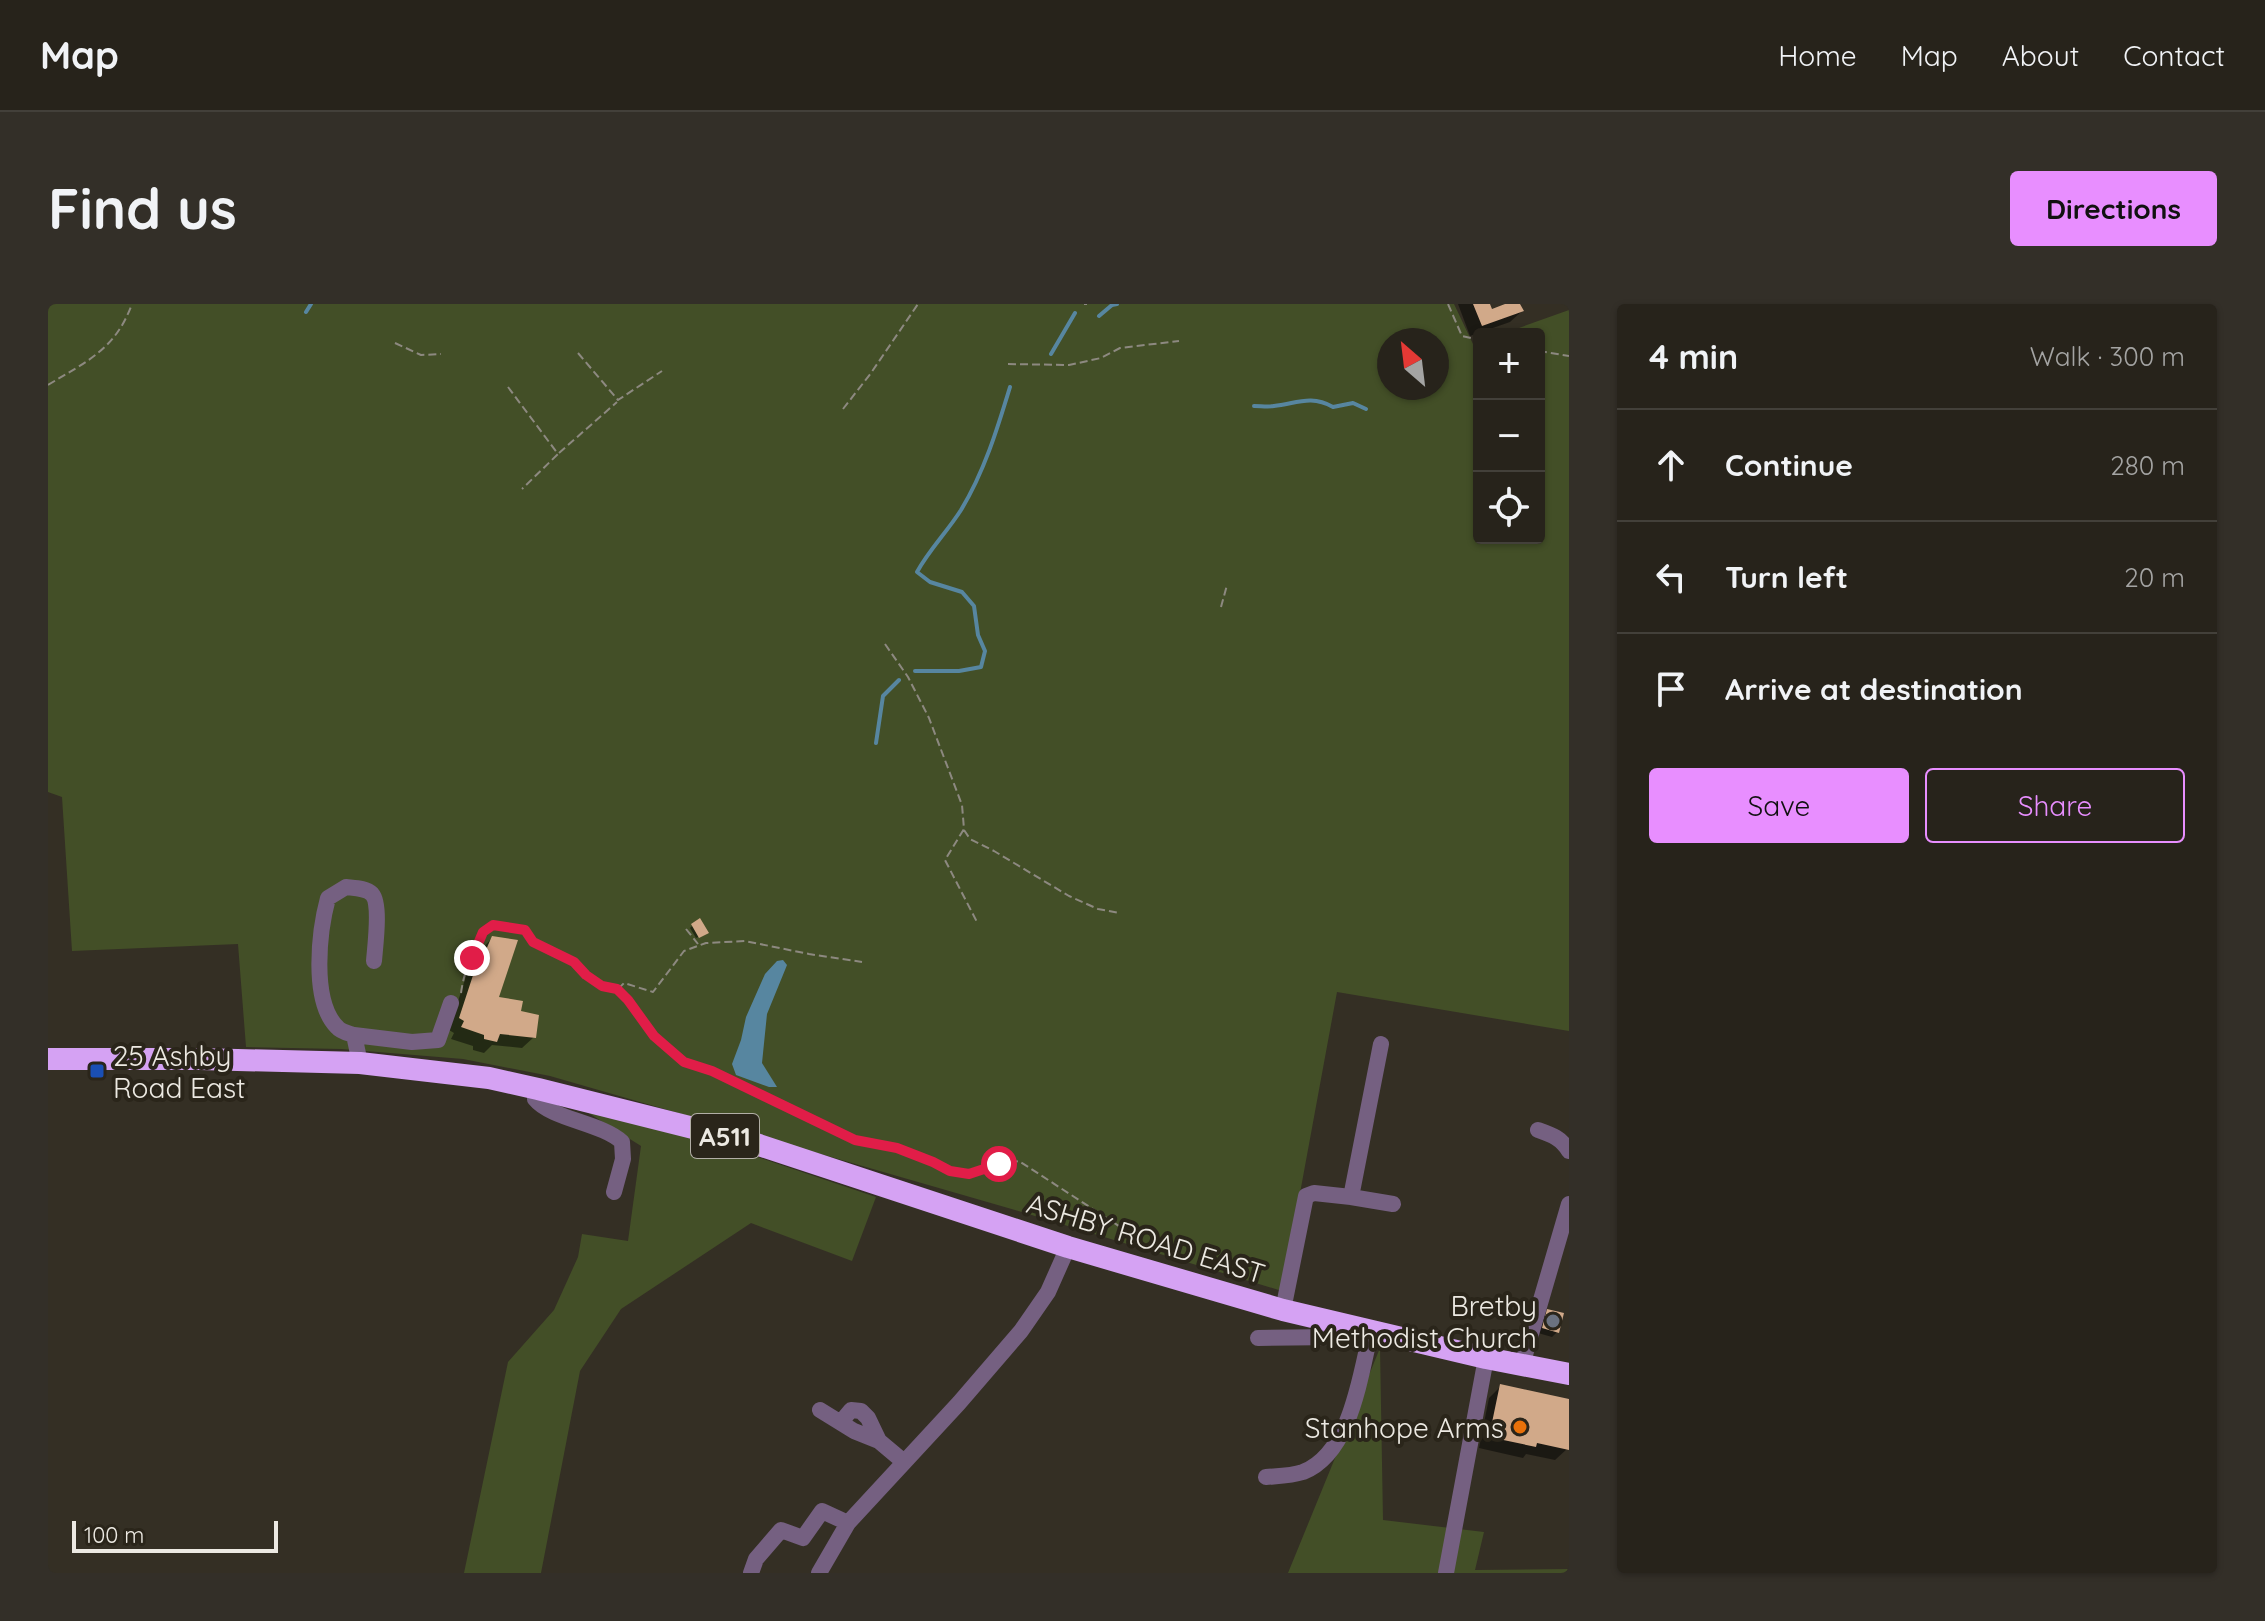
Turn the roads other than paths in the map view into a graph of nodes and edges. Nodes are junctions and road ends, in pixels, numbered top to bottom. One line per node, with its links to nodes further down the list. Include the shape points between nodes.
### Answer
1 (374, 961): 3 (street, via 373,895 346,887 328,898 323,914 319,981 338,1030)
2 (456, 999): 3 (street, via 438,1040)
3 (354, 1035): 6 (street)
4 (1381, 1044): 11 (street)
5 (48, 1059): 6 (highway, ASHBY ROAD EAST / A511)
6 (360, 1063): 7 (highway, ASHBY ROAD EAST / A511)
7 (538, 1089): 10 (street, via 535,1099 541,1108 622,1142); 14 (highway, ASHBY ROAD EAST / A511, via 753,1143)
8 (1538, 1130): 9 (street, via 1556,1136)
9 (1569, 1151)
10 (614, 1192)
11 (1351, 1197): 12 (street); 15 (street, via 1306,1196)
12 (1393, 1204)
13 (1569, 1204): 19 (street)
14 (1068, 1247): 15 (highway, ASHBY ROAD EAST / A511); 22 (street, via 1048,1292 1021,1331)
15 (1283, 1310): 16 (highway, ASHBY ROAD EAST / A511)
16 (1367, 1331): 17 (street, via 1337,1337); 18 (highway, ASHBY ROAD EAST / A511); 23 (street, via 1352,1405 1337,1443 1301,1472)
17 (1258, 1338)
18 (1486, 1358): 19 (highway, ASHBY ROAD EAST / A511); 27 (street)
19 (1522, 1365): 20 (highway, ASHBY ROAD EAST / A511)
20 (1569, 1374)
21 (820, 1410): 22 (street, via 879,1441)
22 (904, 1462): 24 (street)
23 (1266, 1477)
24 (848, 1523): 25 (street, via 822,1511 803,1538 781,1530); 26 (street)
25 (751, 1573)
26 (819, 1573)
27 (1446, 1573)

